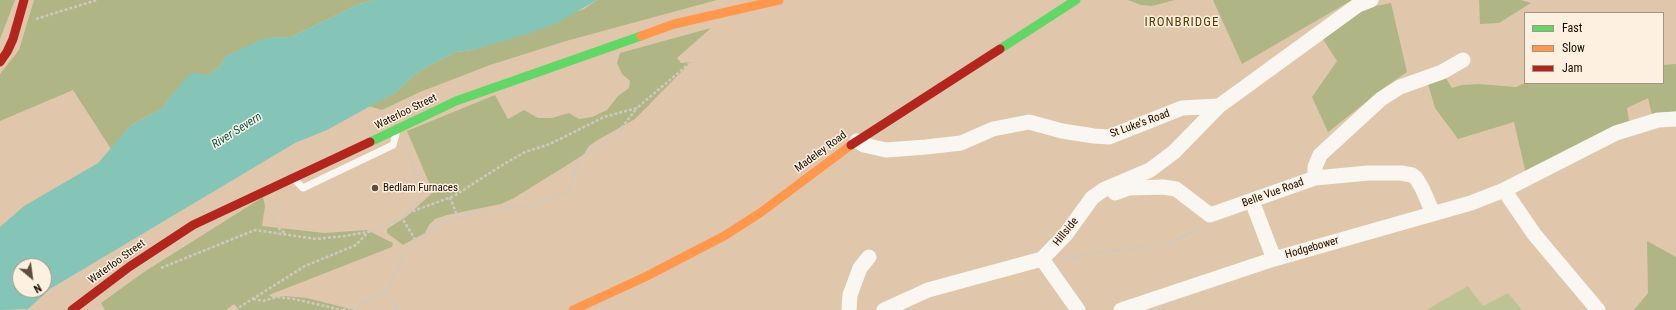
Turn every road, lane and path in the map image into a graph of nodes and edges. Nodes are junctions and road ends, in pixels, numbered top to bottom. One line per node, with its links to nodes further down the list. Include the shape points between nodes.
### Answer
1 (24, 0): 8 (main road, via 13,39)
2 (97, 0): 6 (path)
3 (779, 0): 13 (main road, Waterloo Street, via 674,24 456,101)
4 (1076, 0): 14 (main road, Madeley Road)
5 (1371, 0): 10 (street, via 1358,5)
6 (30, 22)
7 (1463, 60): 16 (street, Belle Vue Road, via 1438,74 1400,86 1381,99 1320,155 1315,167)
8 (0, 62)
9 (691, 62): 11 (path)
10 (1219, 106): 14 (street, St Luke's Road, via 1182,108 1109,137 1062,131 1028,122 993,129 954,144 886,150); 19 (street, Hillside, via 1174,152 1150,170 1103,190)
11 (637, 108): 18 (path, via 604,117 550,144 525,152); 26 (path, via 620,130 578,160 570,191 532,206 492,209)
12 (1676, 119): 17 (street, Hodgebower, via 1658,120 1616,133)
13 (397, 130): 15 (main road, Waterloo Street); 15 (lane, via 393,145 303,188); 22 (path, via 423,190)
14 (857, 141): 40 (main road, Madeley Road, via 760,213 724,236 645,277)
15 (292, 178): 36 (main road, Waterloo Street, via 193,224)
16 (1315, 178): 20 (street, Belle Vue Road); 23 (street, via 1368,173 1412,175 1420,183)
17 (1504, 190): 23 (street, Hodgebower, via 1471,203); 45 (street, via 1534,234)
18 (450, 197): 22 (path); 26 (path)
19 (1092, 198): 24 (street, via 1129,188 1170,188 1176,189); 32 (street, Hillside)
20 (1252, 201): 24 (street, Belle Vue Road); 31 (street)
21 (285, 202): 28 (path, via 272,215 278,228)
22 (408, 213): 25 (path)
23 (1433, 213): 31 (street, Hodgebower)
24 (1210, 215): 32 (path, via 1202,226 1167,243 1068,257)
25 (402, 218): 27 (path); 29 (path)
26 (458, 218): 29 (path, via 442,223)
27 (369, 232): 28 (path, via 316,239); 35 (path, via 356,245 305,266)
28 (286, 234): 33 (path, via 255,230)
29 (416, 240): 34 (path, via 408,247)
30 (869, 257): 41 (street, via 860,268 850,295)
31 (1274, 259): 44 (street, Hodgebower)
32 (1045, 263): 42 (street, via 928,290); 43 (street)
33 (157, 270)
34 (386, 292): 38 (path); 39 (path)
35 (252, 299): 37 (path); 38 (path, via 294,299)
36 (72, 310)
37 (235, 310)
38 (342, 310)
39 (397, 310)
40 (573, 310)
41 (849, 310)
42 (884, 310)
43 (1078, 310)
44 (1121, 310)
45 (1598, 310)

